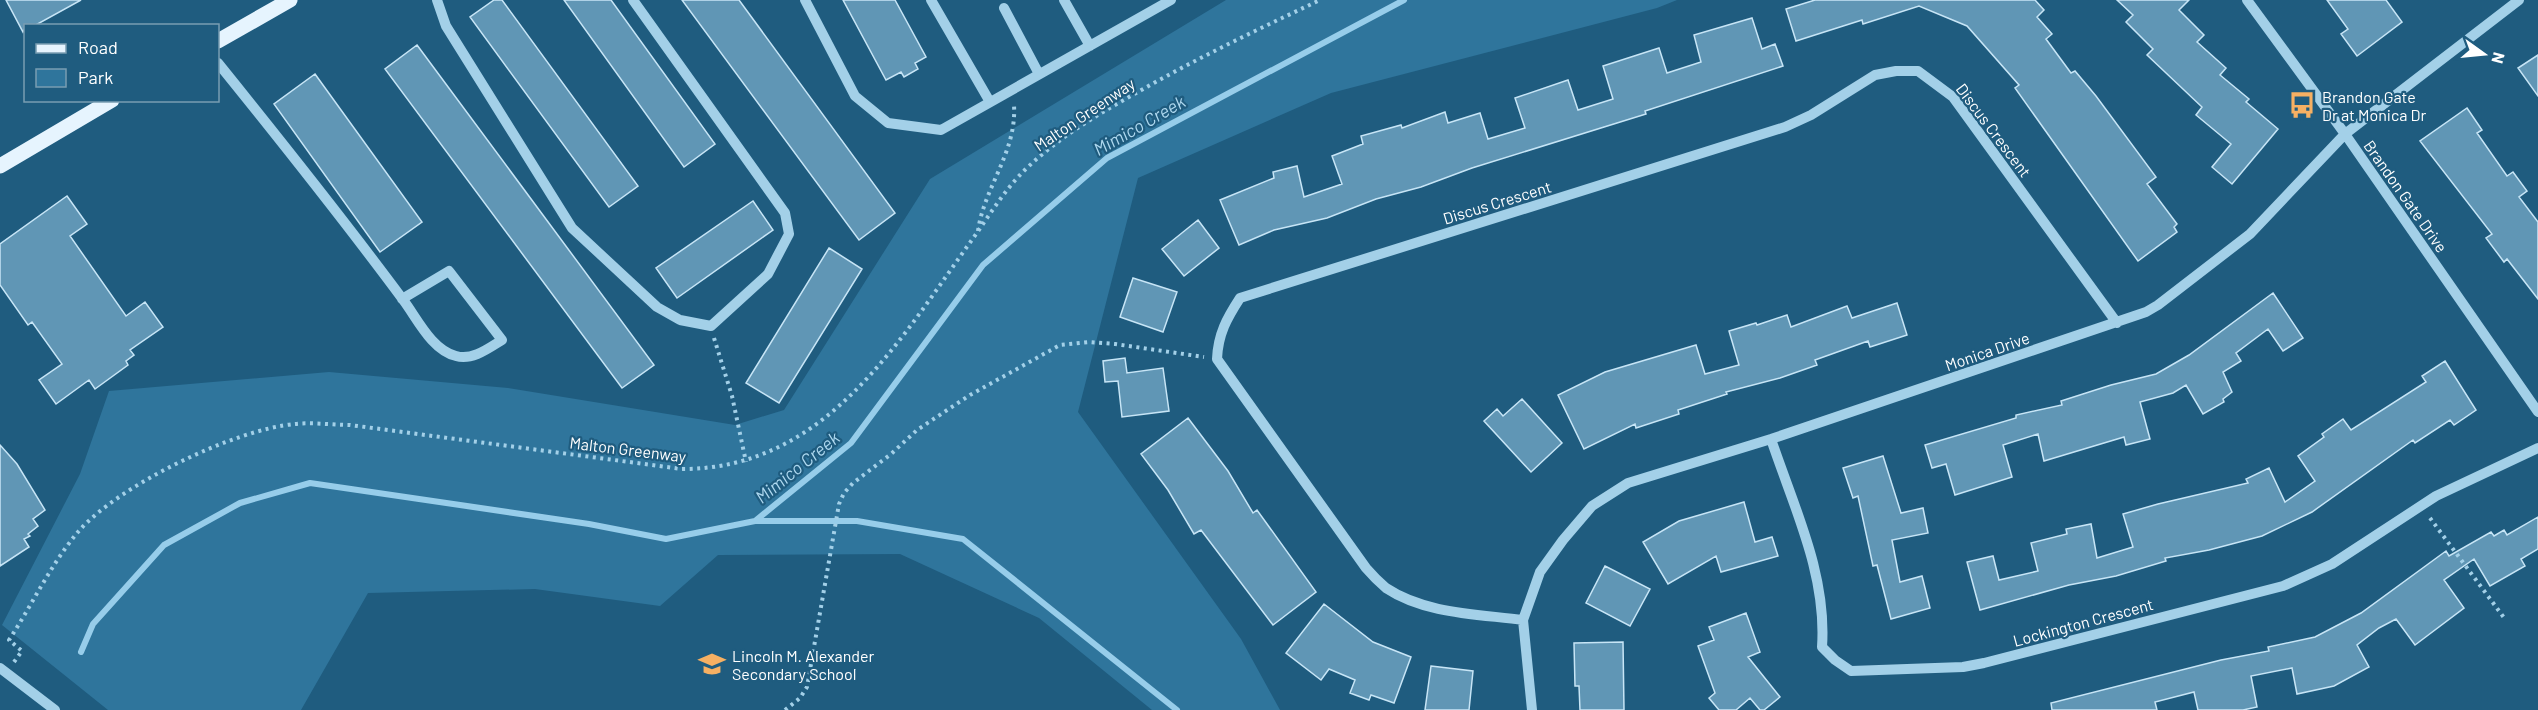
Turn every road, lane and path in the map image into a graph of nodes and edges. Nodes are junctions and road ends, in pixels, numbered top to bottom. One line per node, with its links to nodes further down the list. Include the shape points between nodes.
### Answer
1 (290, 0): 12 (main road)
2 (438, 0): 24 (street, via 446,26 572,228 657,307 680,320)
3 (633, 0): 24 (street, via 785,213 789,234 768,274)
4 (805, 0): 18 (street, via 855,96 888,123 941,130)
5 (931, 0): 18 (street)
6 (1064, 0): 13 (street)
7 (1171, 0): 13 (street)
8 (1320, 0): 21 (path, Malton Greenway, via 1193,60 1095,116 1027,167)
9 (2247, 0): 19 (street, Brandon Gate Drive)
10 (2519, 0): 19 (street, Monica Drive)
11 (1004, 8): 15 (street)
12 (219, 40)
13 (1090, 46): 15 (street)
14 (219, 64): 22 (street, via 357,236)
15 (1039, 74): 16 (street)
16 (1013, 89): 18 (street); 21 (path, via 1015,120 1010,144 982,210)
17 (109, 102): 20 (main road)
18 (990, 102)
19 (2345, 134): 23 (street, Monica Drive, via 2250,234 2158,305); 26 (street, Brandon Gate Drive)
20 (0, 166)
21 (978, 232): 29 (path, Malton Greenway, via 875,370 844,403 811,429)
22 (402, 299): 22 (street, via 438,347 457,357 477,355 502,340 449,271)
23 (2117, 323): 25 (street, Discus Crescent, via 1953,97 1918,71 1896,71 1875,75 1785,127 1240,298 1224,322); 27 (street, Monica Drive)
24 (711, 326): 29 (path)
25 (1217, 359): 32 (street, via 1366,568 1386,587 1439,609); 36 (path, via 1115,344 1060,345 970,395 917,430 844,493 807,687)
26 (2538, 412)
27 (1771, 439): 30 (street, Lockington Crescent, via 1817,573 1824,618 1822,647 1851,671 1984,663 2283,586 2332,564); 32 (street, Monica Drive, via 1628,483 1592,506 1540,573)
28 (2538, 448): 30 (street, Lockington Crescent)
29 (746, 462): 33 (path, Malton Greenway, via 708,469 643,466 350,425 294,424 247,435 194,456 107,504 78,532 9,640 22,651)
30 (2421, 504): 31 (path)
31 (2505, 618)
32 (1523, 620): 37 (street, Monica Drive)
33 (19, 654)
34 (0, 668): 35 (street)
35 (56, 710)
36 (785, 710)
37 (1532, 710)

